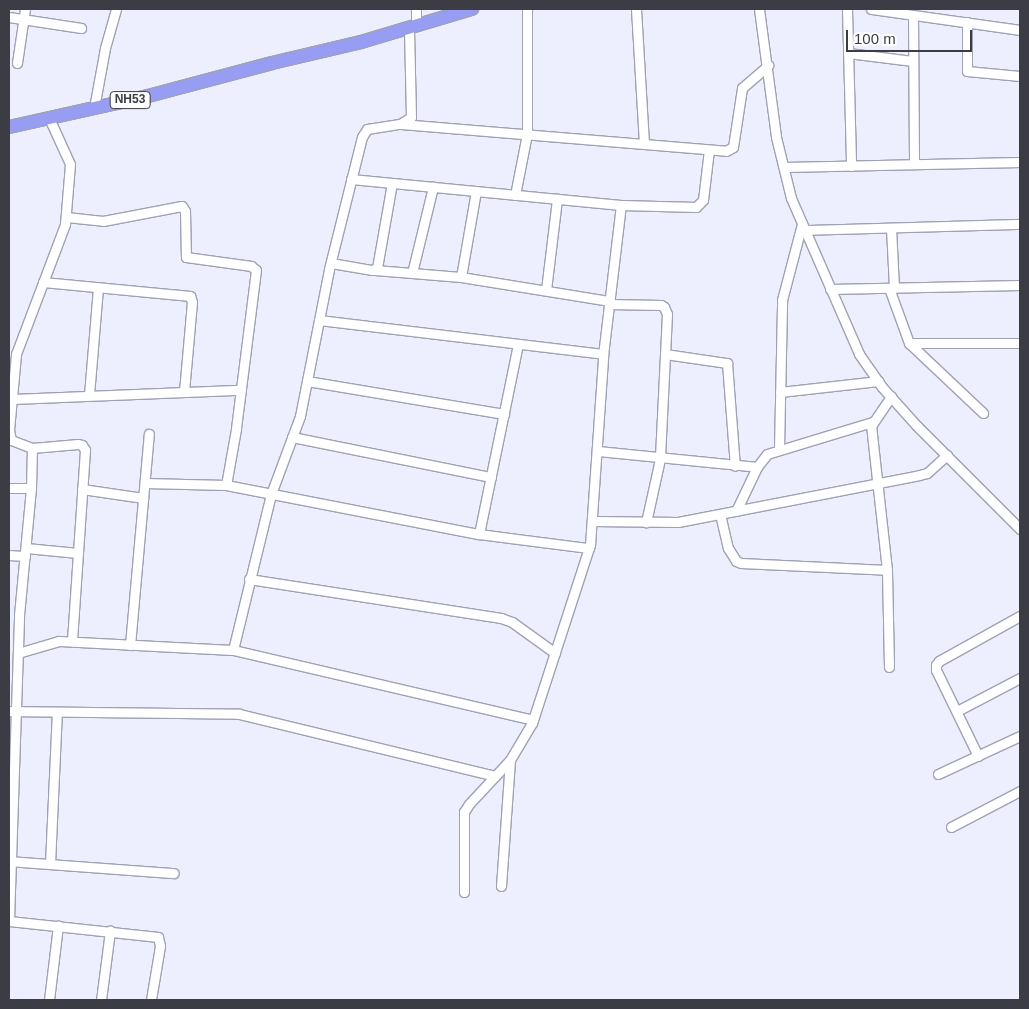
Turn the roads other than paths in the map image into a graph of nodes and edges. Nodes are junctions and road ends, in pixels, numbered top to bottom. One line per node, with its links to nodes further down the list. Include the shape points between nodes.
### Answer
1 (25, 9): 12 (street)
2 (116, 9): 22 (street)
3 (416, 9): 14 (street)
4 (472, 9): 14 (highway, NH53)
5 (528, 9): 26 (street)
6 (636, 9): 27 (street)
7 (759, 9): 20 (street)
8 (847, 9): 17 (street)
9 (871, 9): 10 (street)
10 (913, 15): 13 (street); 18 (street)
11 (9, 18): 12 (street)
12 (23, 20): 15 (street); 19 (street)
13 (967, 22): 16 (street); 21 (street, via 967,71)
14 (413, 26): 22 (highway, NH53); 24 (street, via 411,117)
15 (81, 28)
16 (1020, 30)
17 (848, 54): 18 (street); 31 (street)
18 (913, 61): 30 (street)
19 (17, 63)
20 (768, 65): 28 (street, via 742,88 732,147 726,151); 32 (street, via 776,137)
21 (1020, 76)
22 (94, 108): 23 (highway, NH53)
23 (49, 118): 25 (highway, NH53); 40 (street, via 70,164)
24 (400, 124): 26 (street); 33 (street, via 364,132)
25 (9, 127)
26 (527, 134): 27 (street); 37 (street)
27 (644, 144): 28 (street)
28 (709, 150): 39 (street, via 699,205)
29 (1020, 162): 30 (street)
30 (914, 164): 31 (street)
31 (851, 166): 32 (street)
32 (784, 167): 42 (street, via 791,198)
33 (351, 179): 34 (street); 44 (street)
34 (392, 183): 35 (street); 45 (street)
35 (433, 187): 36 (street); 46 (street)
36 (476, 191): 37 (street); 47 (street)
37 (515, 195): 38 (street)
38 (557, 199): 39 (street); 53 (street)
39 (621, 205): 54 (street)
40 (66, 218): 48 (street); 64 (street, via 97,222 182,206 185,211 186,257 254,267 258,273)
41 (1020, 224): 43 (street)
42 (803, 227): 43 (street); 52 (street); 66 (street, via 782,300)
43 (891, 228): 51 (street)
44 (331, 263): 45 (street); 55 (street)
45 (375, 270): 46 (street)
46 (412, 274): 47 (street)
47 (461, 277): 53 (street)
48 (44, 282): 50 (street); 61 (street, via 16,354)
49 (1020, 285): 51 (street)
50 (98, 286): 65 (street, via 190,296); 67 (street)
51 (892, 288): 52 (street); 56 (street)
52 (830, 289): 62 (street, via 859,354)
53 (546, 290): 54 (street)
54 (609, 302): 59 (street); 60 (street, via 664,307 667,314)
55 (319, 320): 58 (street); 63 (street)
56 (910, 343): 57 (street); 70 (street)
57 (1020, 343)
58 (518, 344): 59 (street); 71 (street)
59 (604, 354): 78 (street)
60 (665, 354): 80 (street); 81 (street, via 727,363)
61 (11, 379): 69 (street)
62 (878, 380): 66 (street); 68 (street)
63 (307, 381): 71 (street); 75 (street)
64 (241, 390): 65 (street); 86 (street)
65 (184, 391): 67 (street)
66 (780, 392): 77 (street)
67 (89, 395): 69 (street)
68 (891, 396): 72 (street); 79 (street)
69 (12, 399): 73 (street)
70 (982, 412)
71 (504, 414): 83 (street)
72 (872, 422): 77 (street); 85 (street)
73 (9, 430): 76 (street, via 11,440)
74 (149, 434): 84 (street)
75 (292, 437): 83 (street); 90 (street)
76 (32, 448): 88 (street); 89 (street, via 82,445 85,450)
77 (779, 449): 82 (street, via 768,454)
78 (598, 451): 80 (street); 94 (street)
79 (947, 455): 85 (street, via 923,474); 96 (street)
80 (660, 459): 81 (street); 95 (street)
81 (735, 466): 82 (street)
82 (757, 467): 92 (street)
83 (491, 478): 97 (street)
84 (145, 483): 86 (street); 91 (street)
85 (877, 484): 92 (street); 102 (street)
86 (226, 486): 90 (street)
87 (9, 488): 88 (street)
88 (31, 488): 99 (street)
89 (82, 489): 91 (street); 100 (street)
90 (271, 494): 97 (street); 103 (street)
91 (143, 498): 106 (street)
92 (736, 511): 93 (street)
93 (720, 514): 95 (street, via 678,522); 102 (street, via 728,548 741,563)
94 (593, 521): 95 (street); 98 (street)
95 (646, 522)
96 (1020, 529)
97 (480, 534): 98 (street)
98 (589, 548): 109 (street)
99 (25, 552): 100 (street); 101 (street); 107 (street)
100 (78, 552): 105 (street)
101 (9, 555)
102 (887, 570): 110 (street)
103 (249, 579): 108 (street); 109 (street, via 501,618 512,622)
104 (1020, 616): 113 (street, via 939,661 936,670)
105 (72, 642): 106 (street); 107 (street, via 52,642)
106 (130, 645): 108 (street)
107 (15, 650): 112 (street)
108 (232, 650): 115 (street)
109 (555, 653): 115 (street)
110 (889, 667)
111 (1020, 678): 113 (street)
112 (12, 711): 114 (street); 121 (street)
113 (957, 711): 117 (street)
114 (57, 712): 120 (street, via 238,714); 125 (street)
115 (533, 720): 118 (street)
116 (1020, 736): 117 (street)
117 (978, 756): 119 (street)
118 (510, 760): 120 (street); 127 (street)
119 (938, 774)
120 (495, 776): 128 (street, via 464,812)
121 (11, 785): 124 (street)
122 (1020, 791): 123 (street)
123 (951, 827)
124 (10, 861): 125 (street); 129 (street)
125 (50, 864): 126 (street)
126 (174, 873)
127 (501, 886)
128 (464, 892)
129 (9, 920): 130 (street)
130 (58, 926): 131 (street); 132 (street)
131 (110, 931): 133 (street); 134 (street, via 158,938 160,946)
132 (49, 1000)
133 (101, 1000)
134 (151, 1000)

